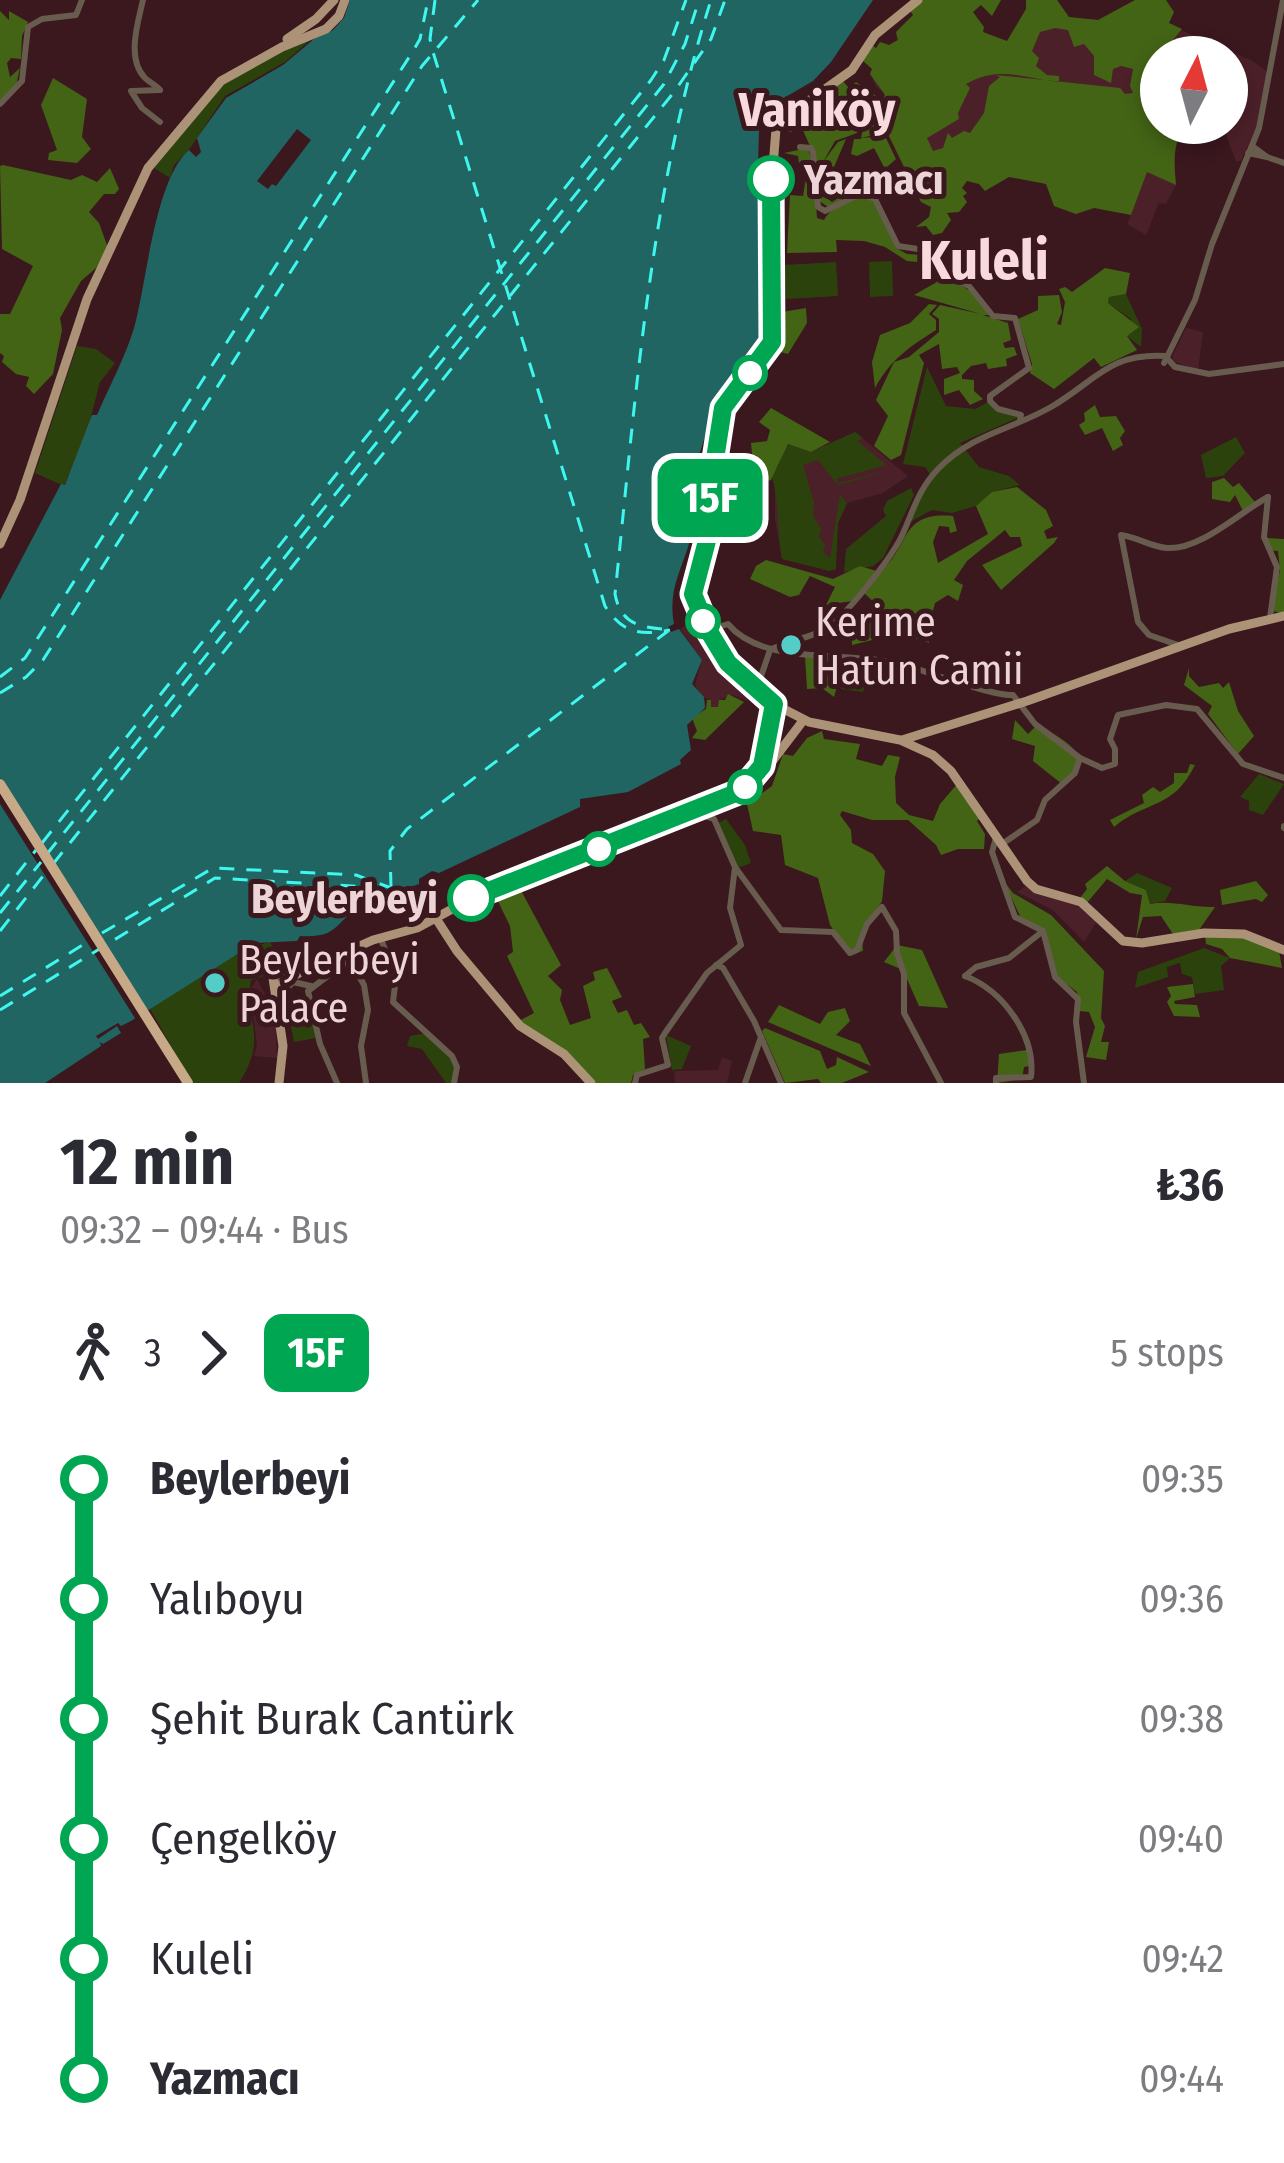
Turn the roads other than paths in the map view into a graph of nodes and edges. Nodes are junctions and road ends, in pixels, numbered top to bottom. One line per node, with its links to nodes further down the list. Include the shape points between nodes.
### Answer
1 (143, 0): 11 (street, via 137,61 160,90 132,90)
2 (334, 0): 7 (main road)
3 (345, 0): 8 (main road)
4 (918, 0): 20 (main road, via 874,35 852,70 779,123 772,150 772,342 723,408 693,594)
5 (1282, 0): 13 (street)
6 (80, 2): 10 (street, via 74,16 28,27 22,81)
7 (316, 19): 8 (main road); 9 (main road)
8 (321, 31): 9 (main road)
9 (305, 33): 11 (main road, via 219,82)
10 (1, 104)
11 (175, 134): 18 (main road, via 150,166 83,307)
12 (800, 147): 17 (street, via 811,148 818,207 860,194 875,199 898,246 936,251 943,275 970,286 993,316 1016,318 1029,368 990,401)
13 (1250, 149): 14 (street); 15 (street)
14 (1284, 163)
15 (1167, 360): 16 (street, via 1209,374); 17 (street, via 1132,355)
16 (1284, 364)
17 (1020, 420): 22 (street, via 971,440 928,479 884,569 831,626)
18 (0, 544)
19 (1279, 618): 21 (main road); 21 (street, via 1277,567 1264,537 1268,496 1180,546 1121,535 1138,622)
20 (708, 630): 22 (street, via 728,624); 23 (main road, via 728,663)
21 (1182, 647): 24 (main road)
22 (770, 650): 23 (street); 24 (street, via 896,663)
23 (758, 688): 25 (main road)
24 (1019, 703): 27 (main road); 30 (street)
25 (774, 704): 26 (main road); 28 (main road)
26 (803, 720): 27 (main road); 29 (main road)
27 (906, 741): 36 (main road, via 962,783)
28 (767, 746): 29 (main road); 35 (main road, via 759,772 741,791)
29 (782, 752): 34 (main road, via 735,798)
30 (1080, 758): 31 (street, via 1109,769 1118,715 1185,706 1201,711 1243,764); 36 (street, via 1037,820)
31 (1284, 778)
32 (0, 784): 48 (highway)
33 (0, 795): 48 (highway)
34 (698, 814): 35 (main road); 37 (street, via 714,819)
35 (652, 826): 38 (main road, via 489,889)
36 (999, 841): 39 (street, via 992,852 1015,916); 42 (main road, via 1036,889 1081,902 1118,939 1225,932)
37 (735, 867): 44 (street, via 730,908 741,945); 57 (street, via 781,930 833,932 850,952 882,907 896,931 904,1012)
38 (437, 920): 43 (main road); 45 (main road); 53 (main road, via 520,1027)
39 (1043, 932): 58 (street, via 965,976 1004,1000 1029,1051 1031,1077); 59 (street, via 1055,977 1078,998)
40 (382, 942): 52 (street, via 381,969 396,977 394,1002 452,1056)
41 (363, 949): 43 (street)
42 (1284, 950)
43 (348, 958): 45 (main road); 46 (street); 51 (street, via 368,1010 361,1046)
44 (716, 965): 47 (street); 54 (street, via 662,1038 668,1065)
45 (279, 983): 46 (street); 49 (main road)
46 (310, 986): 50 (street, via 317,1034)
47 (761, 1036): 55 (street); 56 (street)
48 (185, 1083)
49 (281, 1083)
50 (337, 1083)
51 (366, 1083)
52 (454, 1083)
53 (591, 1083)
54 (635, 1083)
55 (745, 1083)
56 (781, 1083)
57 (941, 1083)
58 (996, 1083)
59 (1084, 1083)

